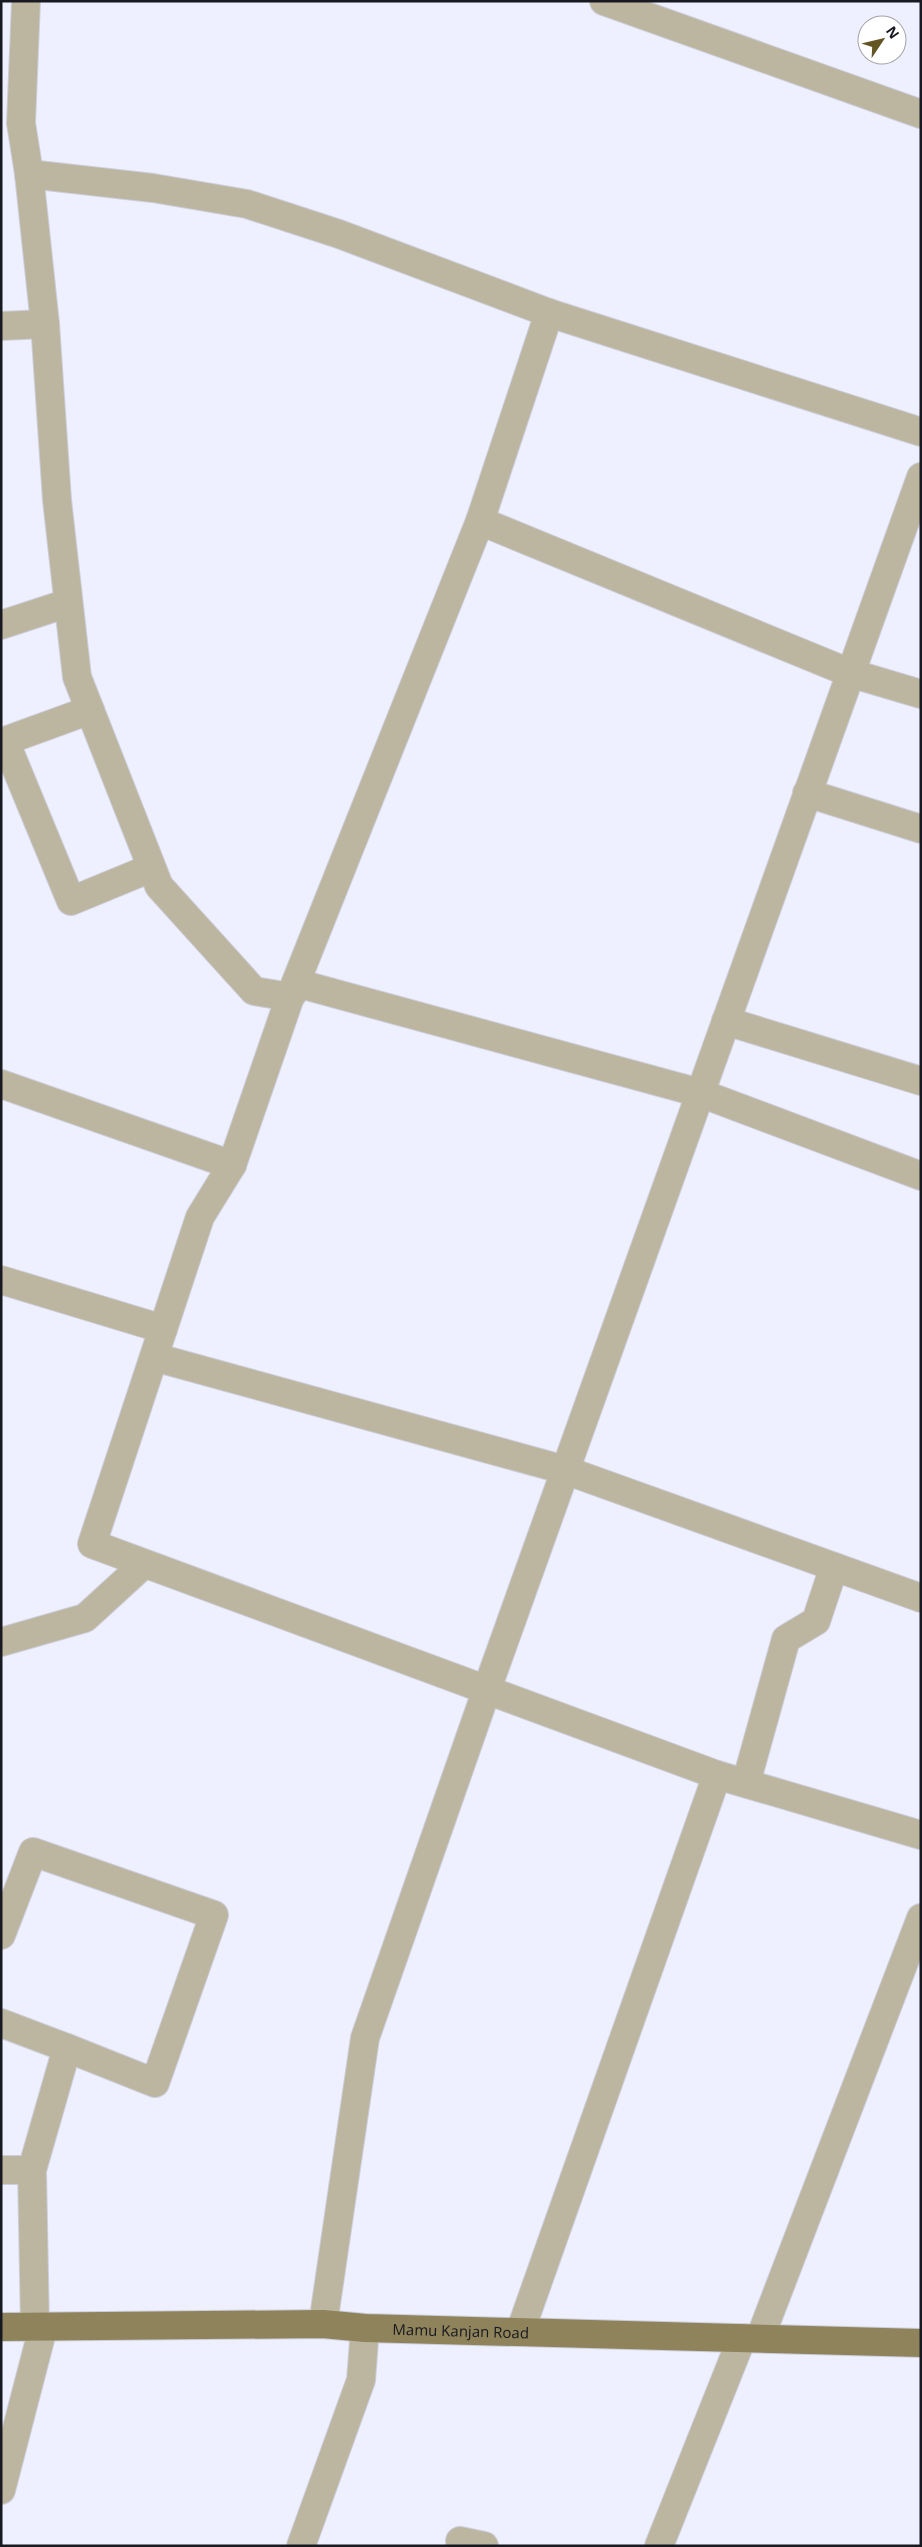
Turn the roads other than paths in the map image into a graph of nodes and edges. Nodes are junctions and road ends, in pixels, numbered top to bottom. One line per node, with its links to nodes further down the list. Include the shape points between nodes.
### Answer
1 (26, 1): 5 (street)
2 (604, 1): 3 (street)
3 (647, 8): 4 (street)
4 (921, 114)
5 (11, 124): 6 (street)
6 (29, 174): 7 (street, via 153,188 247,204 339,234); 8 (street)
7 (549, 313): 10 (street); 12 (street)
8 (45, 324): 9 (street); 13 (street, via 57,500)
9 (1, 326)
10 (921, 432)
11 (918, 495): 15 (street)
12 (480, 522): 15 (street); 21 (street)
13 (68, 603): 14 (street); 17 (street, via 77,677)
14 (1, 625)
15 (850, 673): 16 (street); 18 (street)
16 (921, 694)
17 (90, 710): 20 (street); 20 (street, via 5,741 71,901)
18 (807, 793): 19 (street); 22 (street)
19 (921, 829)
20 (151, 868): 21 (street, via 159,886 254,991)
21 (290, 997): 25 (street, via 300,984); 26 (street)
22 (726, 1021): 23 (street); 25 (street)
23 (921, 1081)
24 (1, 1084): 26 (street)
25 (700, 1093): 27 (street); 31 (street)
26 (232, 1165): 29 (street, via 200,1217)
27 (921, 1176)
28 (1, 1280): 29 (street)
29 (163, 1329): 30 (street)
30 (154, 1357): 31 (street); 32 (street, via 92,1544)
31 (565, 1470): 33 (street); 36 (street)
32 (144, 1564): 35 (street, via 85,1618); 36 (street)
33 (834, 1567): 34 (street); 38 (street, via 816,1621 786,1639)
34 (921, 1598)
35 (1, 1642)
36 (486, 1689): 37 (street); 46 (street, via 365,2038)
37 (717, 1775): 38 (street); 50 (street)
38 (746, 1783): 39 (street)
39 (921, 1836)
40 (921, 1918): 51 (street)
41 (1, 1935): 43 (street, via 33,1852 214,1916 155,2083)
42 (1, 2023): 43 (street)
43 (67, 2048): 45 (street)
44 (1, 2170): 45 (street)
45 (32, 2170): 48 (street)
46 (323, 2324): 48 (main road, Mamu Kanjan Road); 49 (main road, Mamu Kanjan Road)
47 (1, 2327): 48 (main road, Mamu Kanjan Road)
48 (39, 2328): 53 (street)
49 (365, 2328): 50 (main road, Mamu Kanjan Road); 54 (street, via 361,2380)
50 (520, 2332): 51 (main road, Mamu Kanjan Road)
51 (751, 2338): 52 (main road, Mamu Kanjan Road); 55 (street)
52 (921, 2343)
53 (1, 2490)
54 (301, 2546)
55 (659, 2546)

